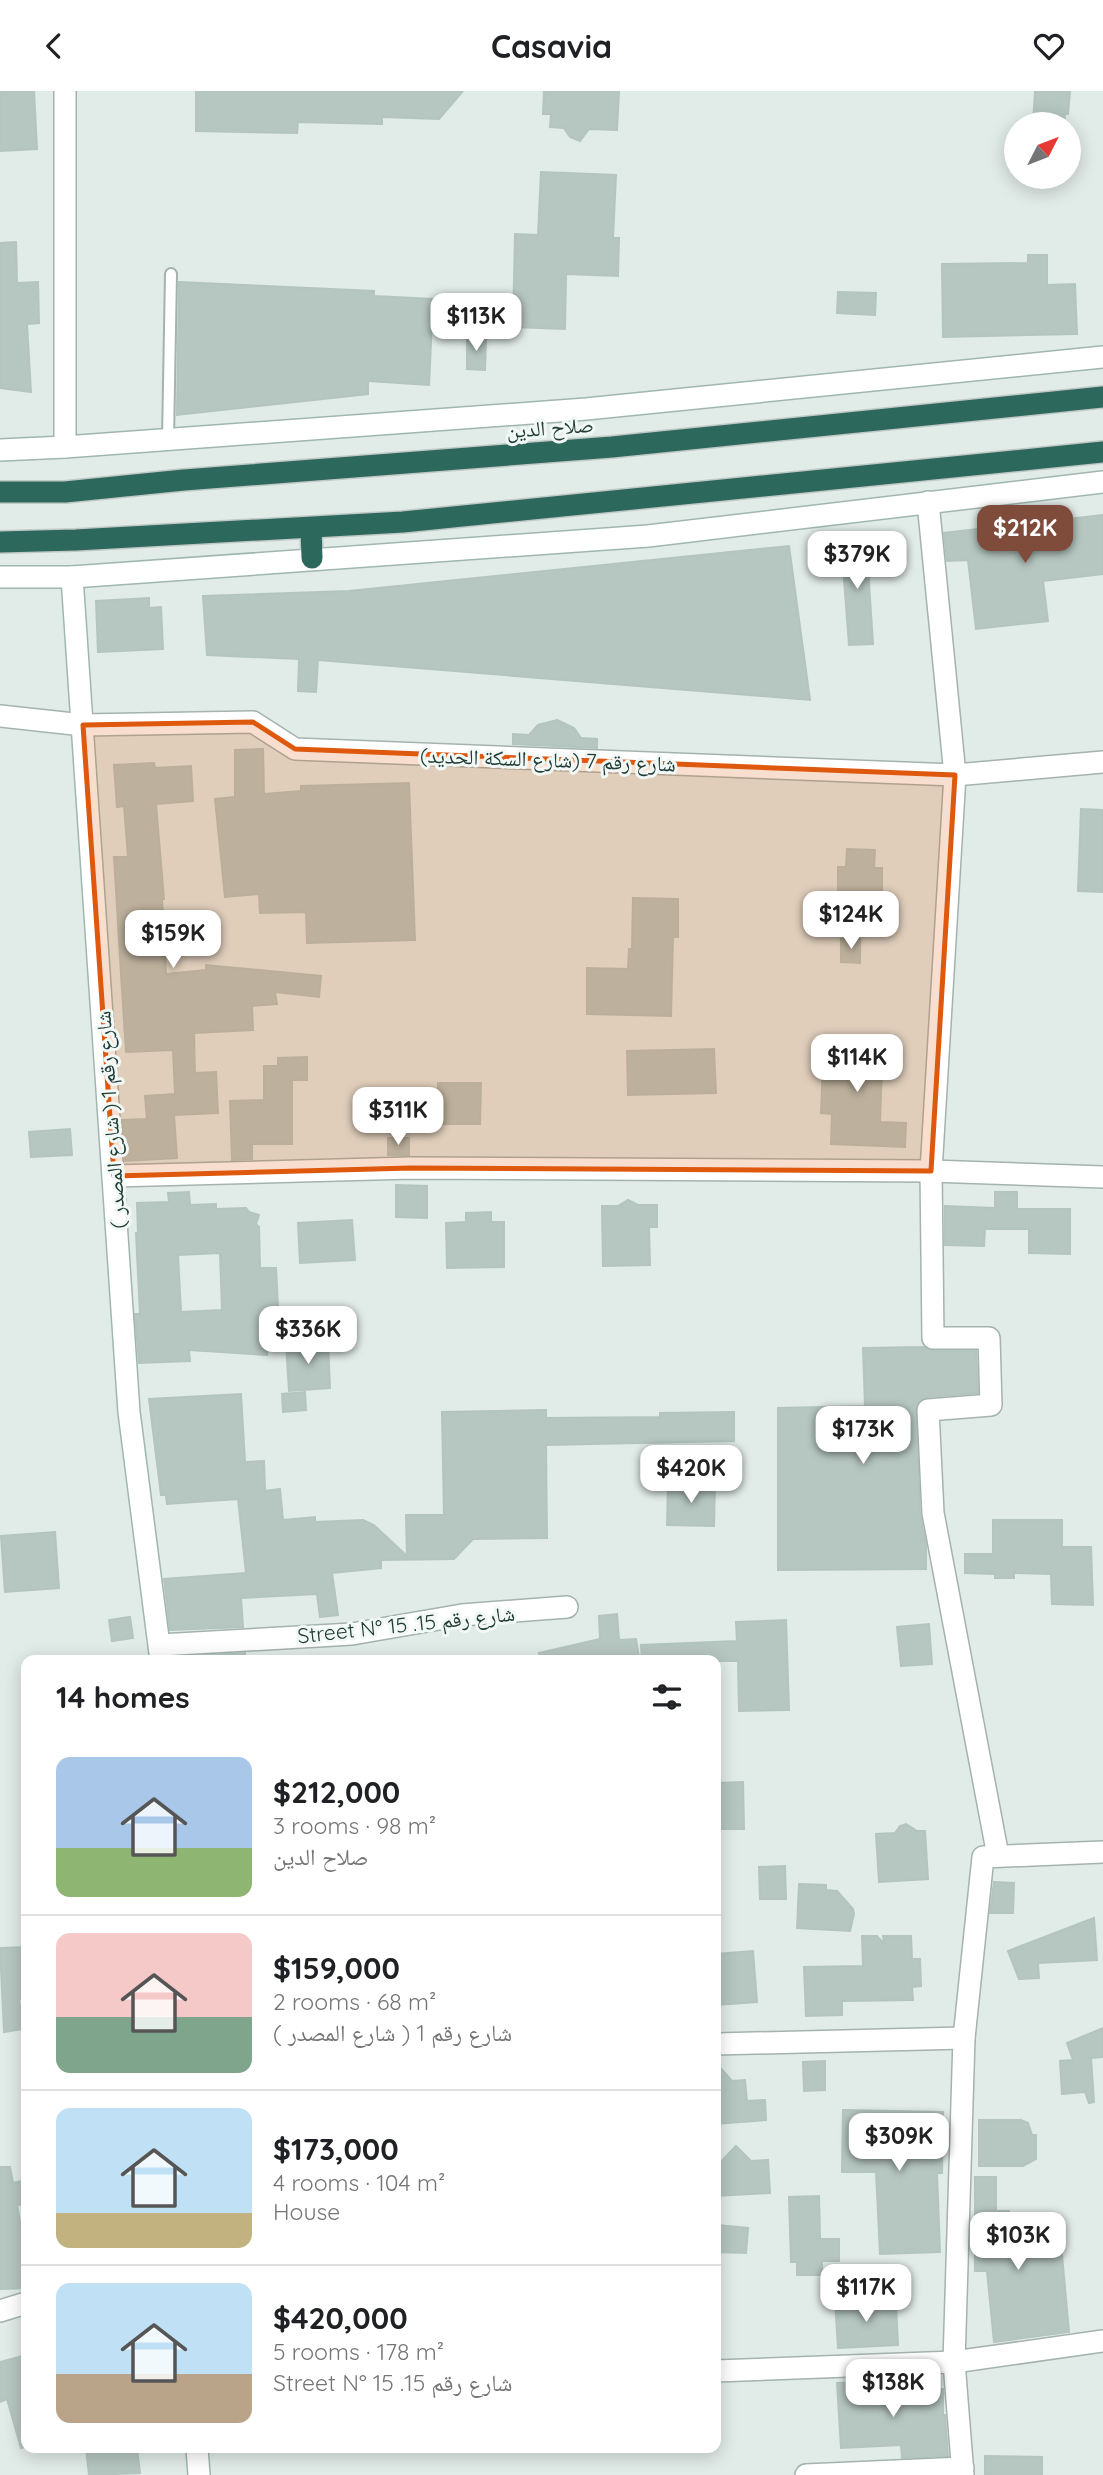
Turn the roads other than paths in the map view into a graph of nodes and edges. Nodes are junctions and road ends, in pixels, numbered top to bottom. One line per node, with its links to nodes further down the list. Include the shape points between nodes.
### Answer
1 (65, 91): 6 (street)
2 (171, 274): 5 (lane)
3 (1103, 357): 5 (street, via 586,409)
4 (1103, 397): 10 (highway, صلاح الدين, via 612,447 65,492)
5 (168, 439): 6 (street)
6 (65, 447): 7 (street)
7 (0, 450)
8 (1103, 452): 12 (highway)
9 (1103, 482): 11 (street)
10 (0, 492)
11 (928, 502): 14 (street, via 649,536); 20 (street)
12 (311, 528): 13 (highway); 14 (highway)
13 (0, 542)
14 (312, 558): 16 (street)
15 (0, 577): 16 (street)
16 (72, 577): 18 (street, شارع رقم 1 ( شارع المصدر ))
17 (0, 716): 18 (street, شارع رقم 7 (شارع السكة الحديد))
18 (83, 725): 20 (street, شارع رقم 7 (شارع السكة الحديد), via 253,722 295,749); 22 (street, شارع رقم 1 ( شارع المصدر ))
19 (1103, 762): 20 (street, شارع رقم 7 (شارع السكة الحديد))
20 (955, 775): 21 (street)
21 (931, 1171): 22 (street, via 411,1168); 23 (street); 27 (street, via 933,1338 989,1338 991,1405 928,1410 933,1513)
22 (114, 1176): 25 (street, شارع رقم 1 ( شارع المصدر ), via 129,1412)
23 (1103, 1177)
24 (567, 1607): 25 (street, Street N° 15 .شارع رقم 15, via 462,1615 352,1634)
25 (161, 1653)
26 (1103, 1852): 27 (street)
27 (998, 1856): 28 (street, via 983,1857)
28 (964, 2038): 29 (street); 33 (street)
29 (721, 2044)
30 (21, 2305): 31 (street)
31 (0, 2311)
32 (1103, 2341): 33 (street)
33 (954, 2363): 34 (street); 36 (street)
34 (721, 2371)
35 (197, 2453): 37 (street)
36 (963, 2471): 38 (street)
37 (199, 2475)
38 (806, 2475)

